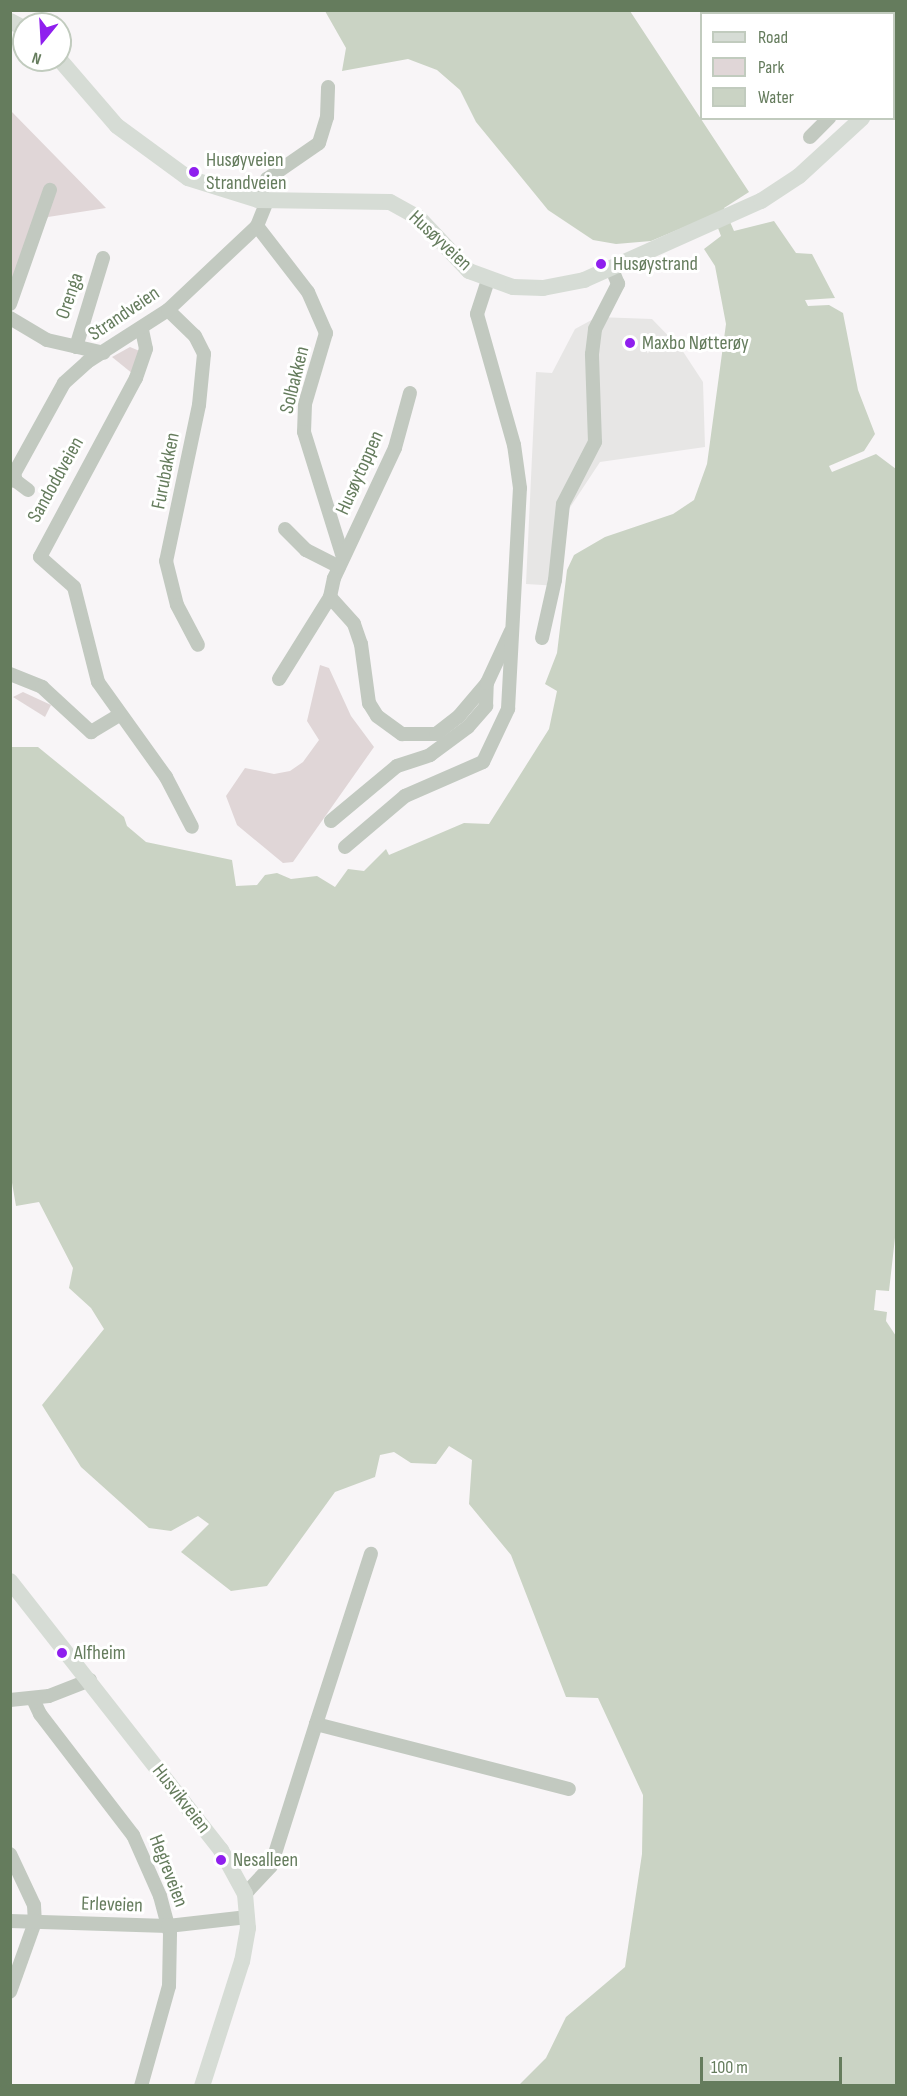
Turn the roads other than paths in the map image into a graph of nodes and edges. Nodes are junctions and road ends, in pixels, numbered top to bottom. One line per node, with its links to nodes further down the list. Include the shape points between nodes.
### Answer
1 (70, 72): 7 (main road, Husøyveien, via 117,126 165,165 211,189)
2 (328, 87): 7 (street, via 327,117 318,142 267,179)
3 (827, 120): 5 (street)
4 (860, 120): 10 (main road, Husøyveien, via 790,183)
5 (810, 137)
6 (50, 190): 12 (street)
7 (263, 200): 8 (street, Strandveien); 11 (main road, Husøyveien, via 390,202 419,218 456,260)
8 (258, 226): 13 (street, Strandveien); 22 (street, Solbakken, via 308,292 326,333 305,404 304,432)
9 (103, 258): 16 (street, Orenga)
10 (612, 269): 11 (main road, Husøyveien, via 543,288); 25 (street, via 618,284 595,329 592,354 595,442 563,504 555,580)
11 (488, 281): 24 (street, via 477,314 514,445 520,488)
12 (10, 304)
13 (168, 310): 15 (street, Strandveien); 26 (street, Furubakken, via 195,336 204,354 199,405 166,561 177,605)
14 (12, 325): 16 (street, Orenga)
15 (142, 330): 17 (street, Strandveien); 30 (street, Sandoddveien, via 146,349 139,371 40,557 74,587 98,682)
16 (76, 347): 17 (street, Orenga)
17 (104, 353): 19 (street, Strandveien, via 64,383)
18 (410, 393): 22 (street, Husøytoppen, via 395,448)
19 (12, 474): 20 (street, Strandveien)
20 (28, 490)
21 (285, 528): 22 (street, via 306,550)
22 (341, 562): 23 (street, Husøytoppen)
23 (330, 597): 28 (street, Husøytoppen); 29 (street, via 354,624 361,644 369,703 377,716 402,734 436,734 459,716)
24 (512, 631): 29 (street, via 504,639); 33 (street, via 508,710 488,756 479,765 405,796)
25 (542, 638)
26 (198, 645)
27 (10, 674): 30 (street, via 49,693 91,732)
28 (279, 679)
29 (487, 683): 31 (street, via 486,706 468,727 430,755 397,766)
30 (119, 715): 32 (street, Sandoddveien, via 166,777)
31 (331, 821)
32 (192, 827)
33 (345, 847)
34 (371, 1554): 39 (street)
35 (10, 1581): 36 (main road, Husvikveien)
36 (90, 1680): 37 (street); 42 (main road, Husvikveien, via 221,1850)
37 (33, 1699): 38 (street); 46 (street, Hegreveien, via 40,1714 133,1835 153,1876)
38 (10, 1700)
39 (316, 1724): 40 (street); 42 (street, via 271,1866)
40 (569, 1789)
41 (10, 1854): 45 (street, via 34,1905)
42 (244, 1894): 43 (main road, Husvikveien)
43 (247, 1917): 46 (street, Erleveien); 49 (main road, Husvikveien, via 242,1961)
44 (10, 1921): 45 (street, Erleveien)
45 (35, 1922): 46 (street, Erleveien); 47 (street)
46 (168, 1926): 48 (street, Hegreveien, via 169,1986)
47 (10, 1992)
48 (141, 2085)
49 (202, 2085)

